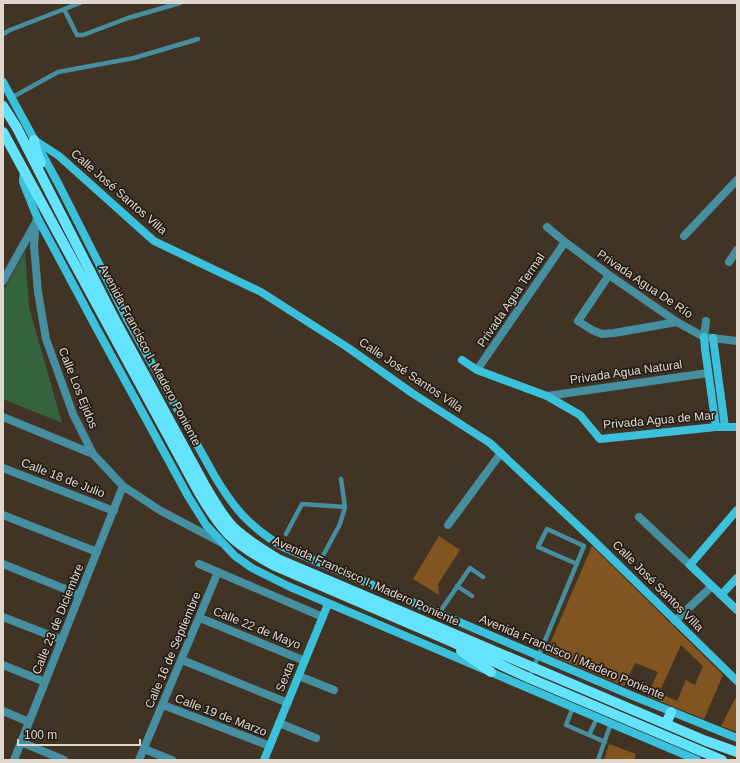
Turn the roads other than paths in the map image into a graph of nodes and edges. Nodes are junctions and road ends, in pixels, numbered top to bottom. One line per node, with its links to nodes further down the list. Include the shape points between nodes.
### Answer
1 (80, 3): 3 (lane)
2 (180, 3): 3 (lane, via 128,18 83,35 77,35)
3 (64, 9): 4 (lane)
4 (4, 32)
5 (198, 39): 7 (lane, via 134,58 58,72)
6 (3, 82): 7 (street, Avenida Francisco I Madero Poniente)
7 (12, 98): 10 (street, Avenida Francisco I Madero Poniente)
8 (3, 106): 13 (main road, Avenida Francisco I. Madero Poniente)
9 (3, 132): 11 (main road, Avenida Francisco I. Madero Poniente)
10 (34, 140): 13 (main road, via 46,175); 34 (street, Calle José Santos Villa, via 59,156 154,241 261,292 490,442); 48 (street, Avenida Francisco I Madero Poniente, via 126,317 227,497 241,515 267,537)
11 (24, 170): 14 (street, Avenida Francisco I. Madero Poniente, via 23,182); 69 (main road, Avenida Francisco I. Madero Poniente, via 197,489 212,515 229,535 274,566)
12 (737, 180): 16 (street)
13 (45, 182): 74 (main road, Avenida Francisco I. Madero Poniente, via 116,322 200,477 234,527 278,559)
14 (37, 219): 21 (street); 35 (street, Calle Los Ejidos, via 34,246 46,339 73,414); 46 (street, Avenida Francisco I. Madero Poniente, via 188,496 206,525)
15 (547, 227): 17 (street, Privada Agua De Río)
16 (684, 236)
17 (565, 242): 20 (street, Privada Agua De Río); 27 (street, Privada Agua Termal)
18 (737, 250): 19 (street)
19 (729, 262)
20 (609, 275): 23 (street, Privada Agua De Río); 23 (street, via 578,321 602,334)
21 (3, 281)
22 (706, 321): 24 (street)
23 (677, 322): 24 (street, Privada Agua De Río)
24 (708, 338): 25 (street, Privada Agua De Río); 28 (street); 32 (street)
25 (737, 341)
26 (462, 360): 27 (street, Privada Agua de Mar)
27 (478, 370): 29 (street, Privada Agua de Mar)
28 (708, 373): 29 (street, Privada Agua Natural); 31 (street)
29 (547, 396): 31 (street, Privada Agua de Mar, via 580,415 600,439)
30 (3, 417): 35 (street)
31 (716, 427): 32 (street, Privada Agua de Mar)
32 (725, 427): 33 (street, Privada Agua de Mar)
33 (737, 427)
34 (501, 453): 44 (street); 67 (street, Calle José Santos Villa)
35 (93, 454): 38 (street, Calle Los Ejidos)
36 (3, 468): 41 (street, Calle 18 de Julio)
37 (341, 479): 39 (lane)
38 (124, 486): 41 (street, Calle 23 de Diciembre); 46 (street, Calle Los Ejidos, via 161,511)
39 (345, 507): 45 (lane, via 302,504); 48 (lane, via 340,524)
40 (737, 510): 52 (street)
41 (114, 511): 47 (street, Calle 23 de Diciembre)
42 (3, 515): 47 (street)
43 (639, 517): 52 (street)
44 (448, 524)
45 (286, 534)
46 (225, 544): 61 (street, Avenida Francisco I. Madero Poniente, via 235,556 252,568)
47 (98, 552): 59 (street, Calle 23 de Diciembre)
48 (319, 563): 63 (street, Avenida Francisco I Madero Poniente)
49 (3, 564): 59 (street)
50 (199, 564): 53 (street)
51 (577, 564): 51 (lane, via 584,546 547,529 538,547); 70 (lane)
52 (690, 565): 57 (street)
53 (218, 572): 65 (street); 66 (street, Calle 16 de Septiembre)
54 (483, 577): 56 (lane, via 470,568)
55 (737, 578): 58 (street)
56 (458, 586): 60 (lane); 63 (lane)
57 (712, 586): 58 (street); 67 (street)
58 (721, 594): 62 (street)
59 (80, 595): 68 (street, Calle 23 de Diciembre)
60 (472, 596)
61 (328, 604): 65 (street, Sexta); 75 (street, Avenida Francisco I. Madero Poniente)
62 (737, 610)
63 (439, 613): 70 (street, Avenida Francisco I Madero Poniente)
64 (3, 617): 68 (street)
65 (323, 617): 72 (street, Sexta)
66 (200, 618): 71 (street, Calle 16 de Septiembre); 72 (street, Calle 22 de Mayo)
67 (675, 621): 77 (street, Calle José Santos Villa)
68 (62, 640): 78 (street, Calle 23 de Diciembre)
69 (452, 642): 75 (main road, via 463,653); 79 (main road, Avenida Francisco I. Madero Poniente)
70 (538, 655): 74 (lane); 86 (street, Avenida Francisco I Madero Poniente)
71 (182, 660): 81 (street); 82 (street, Calle 16 de Septiembre)
72 (305, 661): 76 (street, Sexta)
73 (3, 665): 78 (street)
74 (533, 667): 79 (lane); 90 (main road, Avenida Francisco I. Madero Poniente)
75 (491, 672): 79 (street, Avenida Francisco I. Madero Poniente)
76 (299, 676): 80 (street); 81 (street, Sexta)
77 (737, 681)
78 (45, 682): 87 (street, Calle 23 de Diciembre)
79 (533, 683): 83 (street, Avenida Francisco I. Madero Poniente); 85 (main road, Avenida Francisco I. Madero Poniente)
80 (334, 690)
81 (288, 703): 89 (street, Sexta)
82 (163, 705): 97 (street, Calle 19 de Marzo); 98 (street, Calle 16 de Septiembre)
83 (573, 707): 85 (street, Avenida Francisco I. Madero Poniente); 92 (lane, via 566,725)
84 (3, 711): 87 (street)
85 (599, 712): 88 (street, Avenida Francisco I. Madero Poniente); 91 (main road, Avenida Francisco I. Madero Poniente); 92 (lane)
86 (671, 712): 90 (main road); 94 (street, Avenida Francisco I Madero Poniente)
87 (29, 722): 95 (street, Calle 23 de Diciembre)
88 (611, 723): 91 (street, Avenida Francisco I. Madero Poniente); 96 (lane)
89 (279, 724): 93 (street); 97 (street, Sexta)
90 (666, 724): 99 (main road, Avenida Francisco I. Madero Poniente)
91 (632, 727): 106 (street, Avenida Francisco I. Madero Poniente); 107 (main road, Avenida Francisco I. Madero Poniente)
92 (589, 735): 96 (lane)
93 (316, 738)
94 (737, 738)
95 (21, 742): 100 (street, Calle 23 de Diciembre); 101 (street)
96 (605, 742): 105 (lane)
97 (270, 746): 104 (street, Sexta)
98 (144, 749): 102 (street, Calle 16 de Septiembre); 103 (street)
99 (737, 752)
100 (14, 760)
101 (64, 760)
102 (140, 760)
103 (172, 760)
104 (264, 760)
105 (598, 760)
106 (697, 760)
107 (722, 760)

